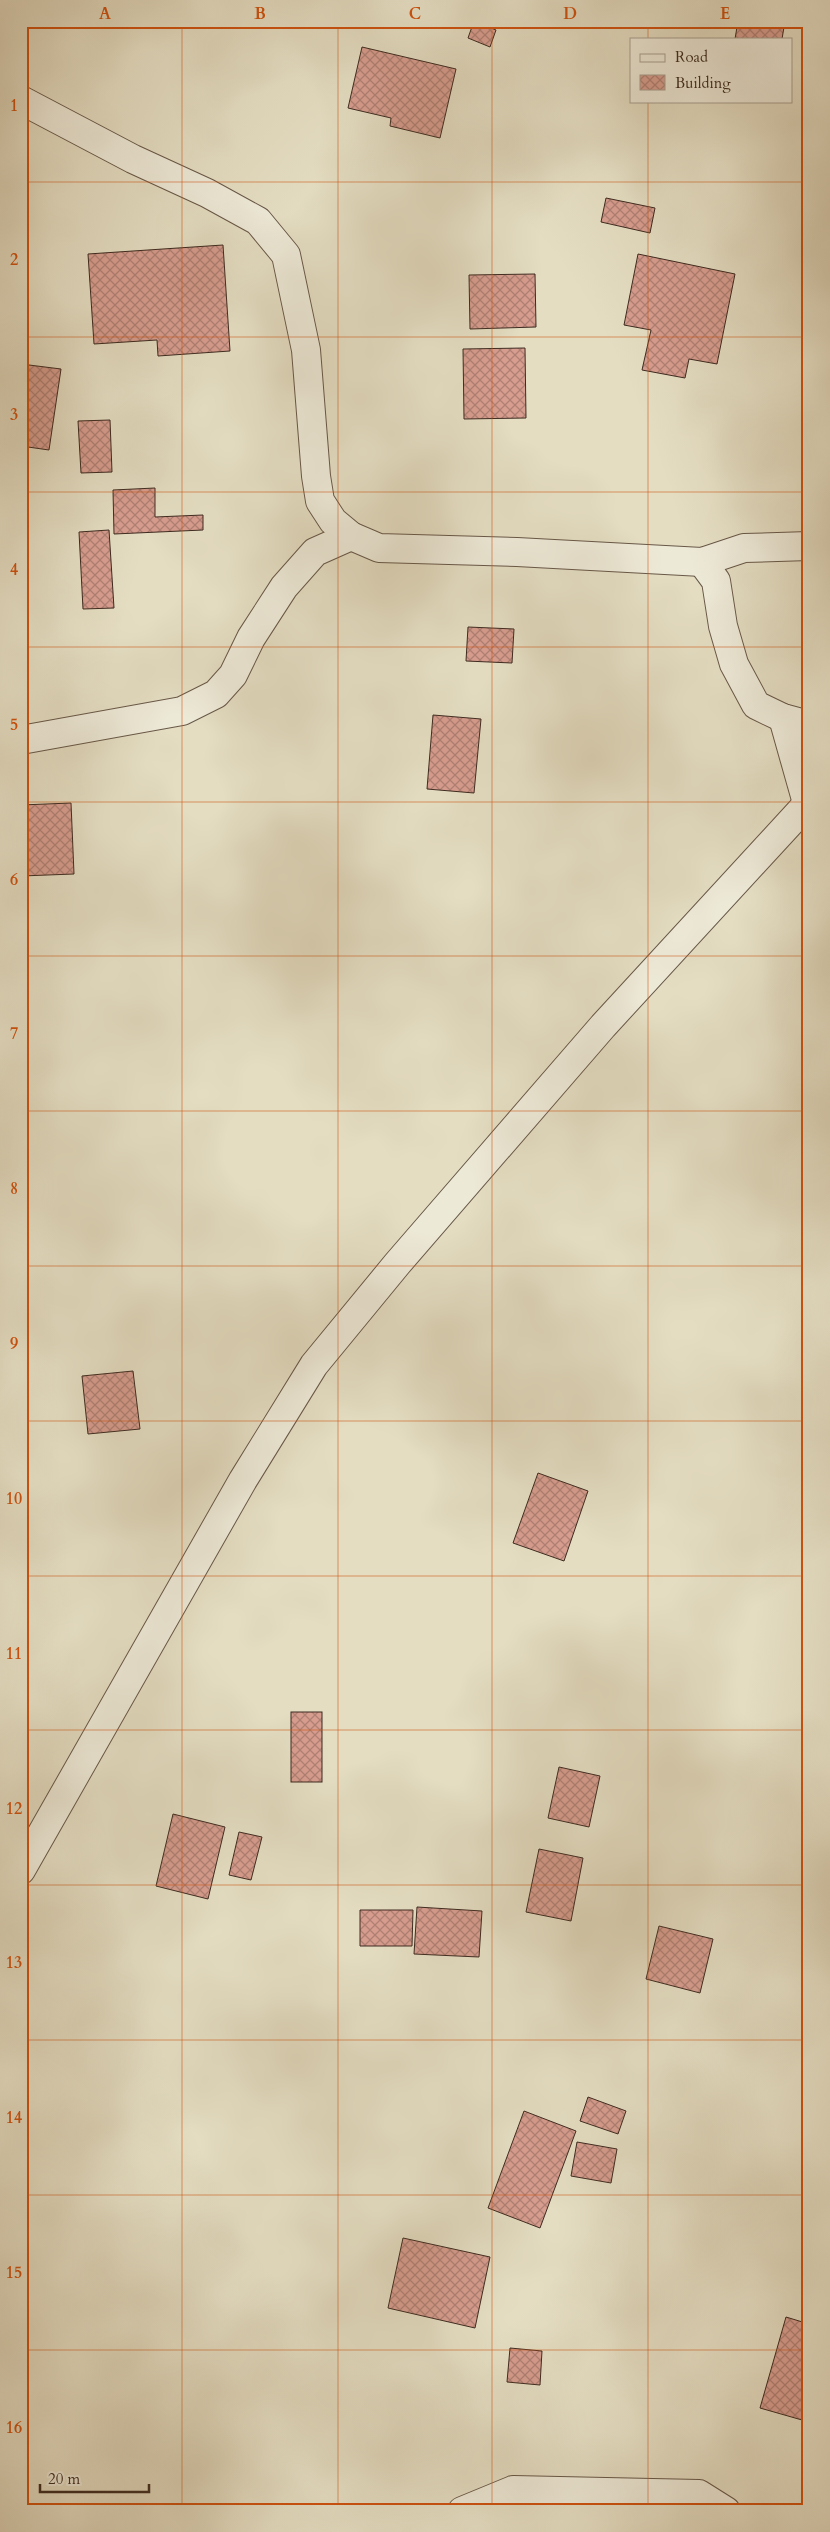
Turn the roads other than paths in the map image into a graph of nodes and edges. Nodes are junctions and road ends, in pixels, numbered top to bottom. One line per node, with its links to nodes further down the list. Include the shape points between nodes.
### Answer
1 (21, 100): 2 (street, via 258,221 286,255 306,350)
2 (320, 501): 3 (street, via 333,521); 5 (street)
3 (352, 536): 5 (street); 6 (street, via 379,548)
4 (809, 546): 6 (street, via 744,548)
5 (314, 552): 9 (street, via 284,587 251,638 233,675 216,694 182,711)
6 (702, 562): 7 (street, via 716,581 723,626 734,664 756,705)
7 (782, 718): 8 (street); 10 (street)
8 (809, 725)
9 (21, 740)
10 (808, 802): 11 (street, via 603,1026 314,1365 243,1480)
11 (21, 1870)
12 (462, 2511): 13 (street, via 513,2490 699,2494)
13 (726, 2511)

